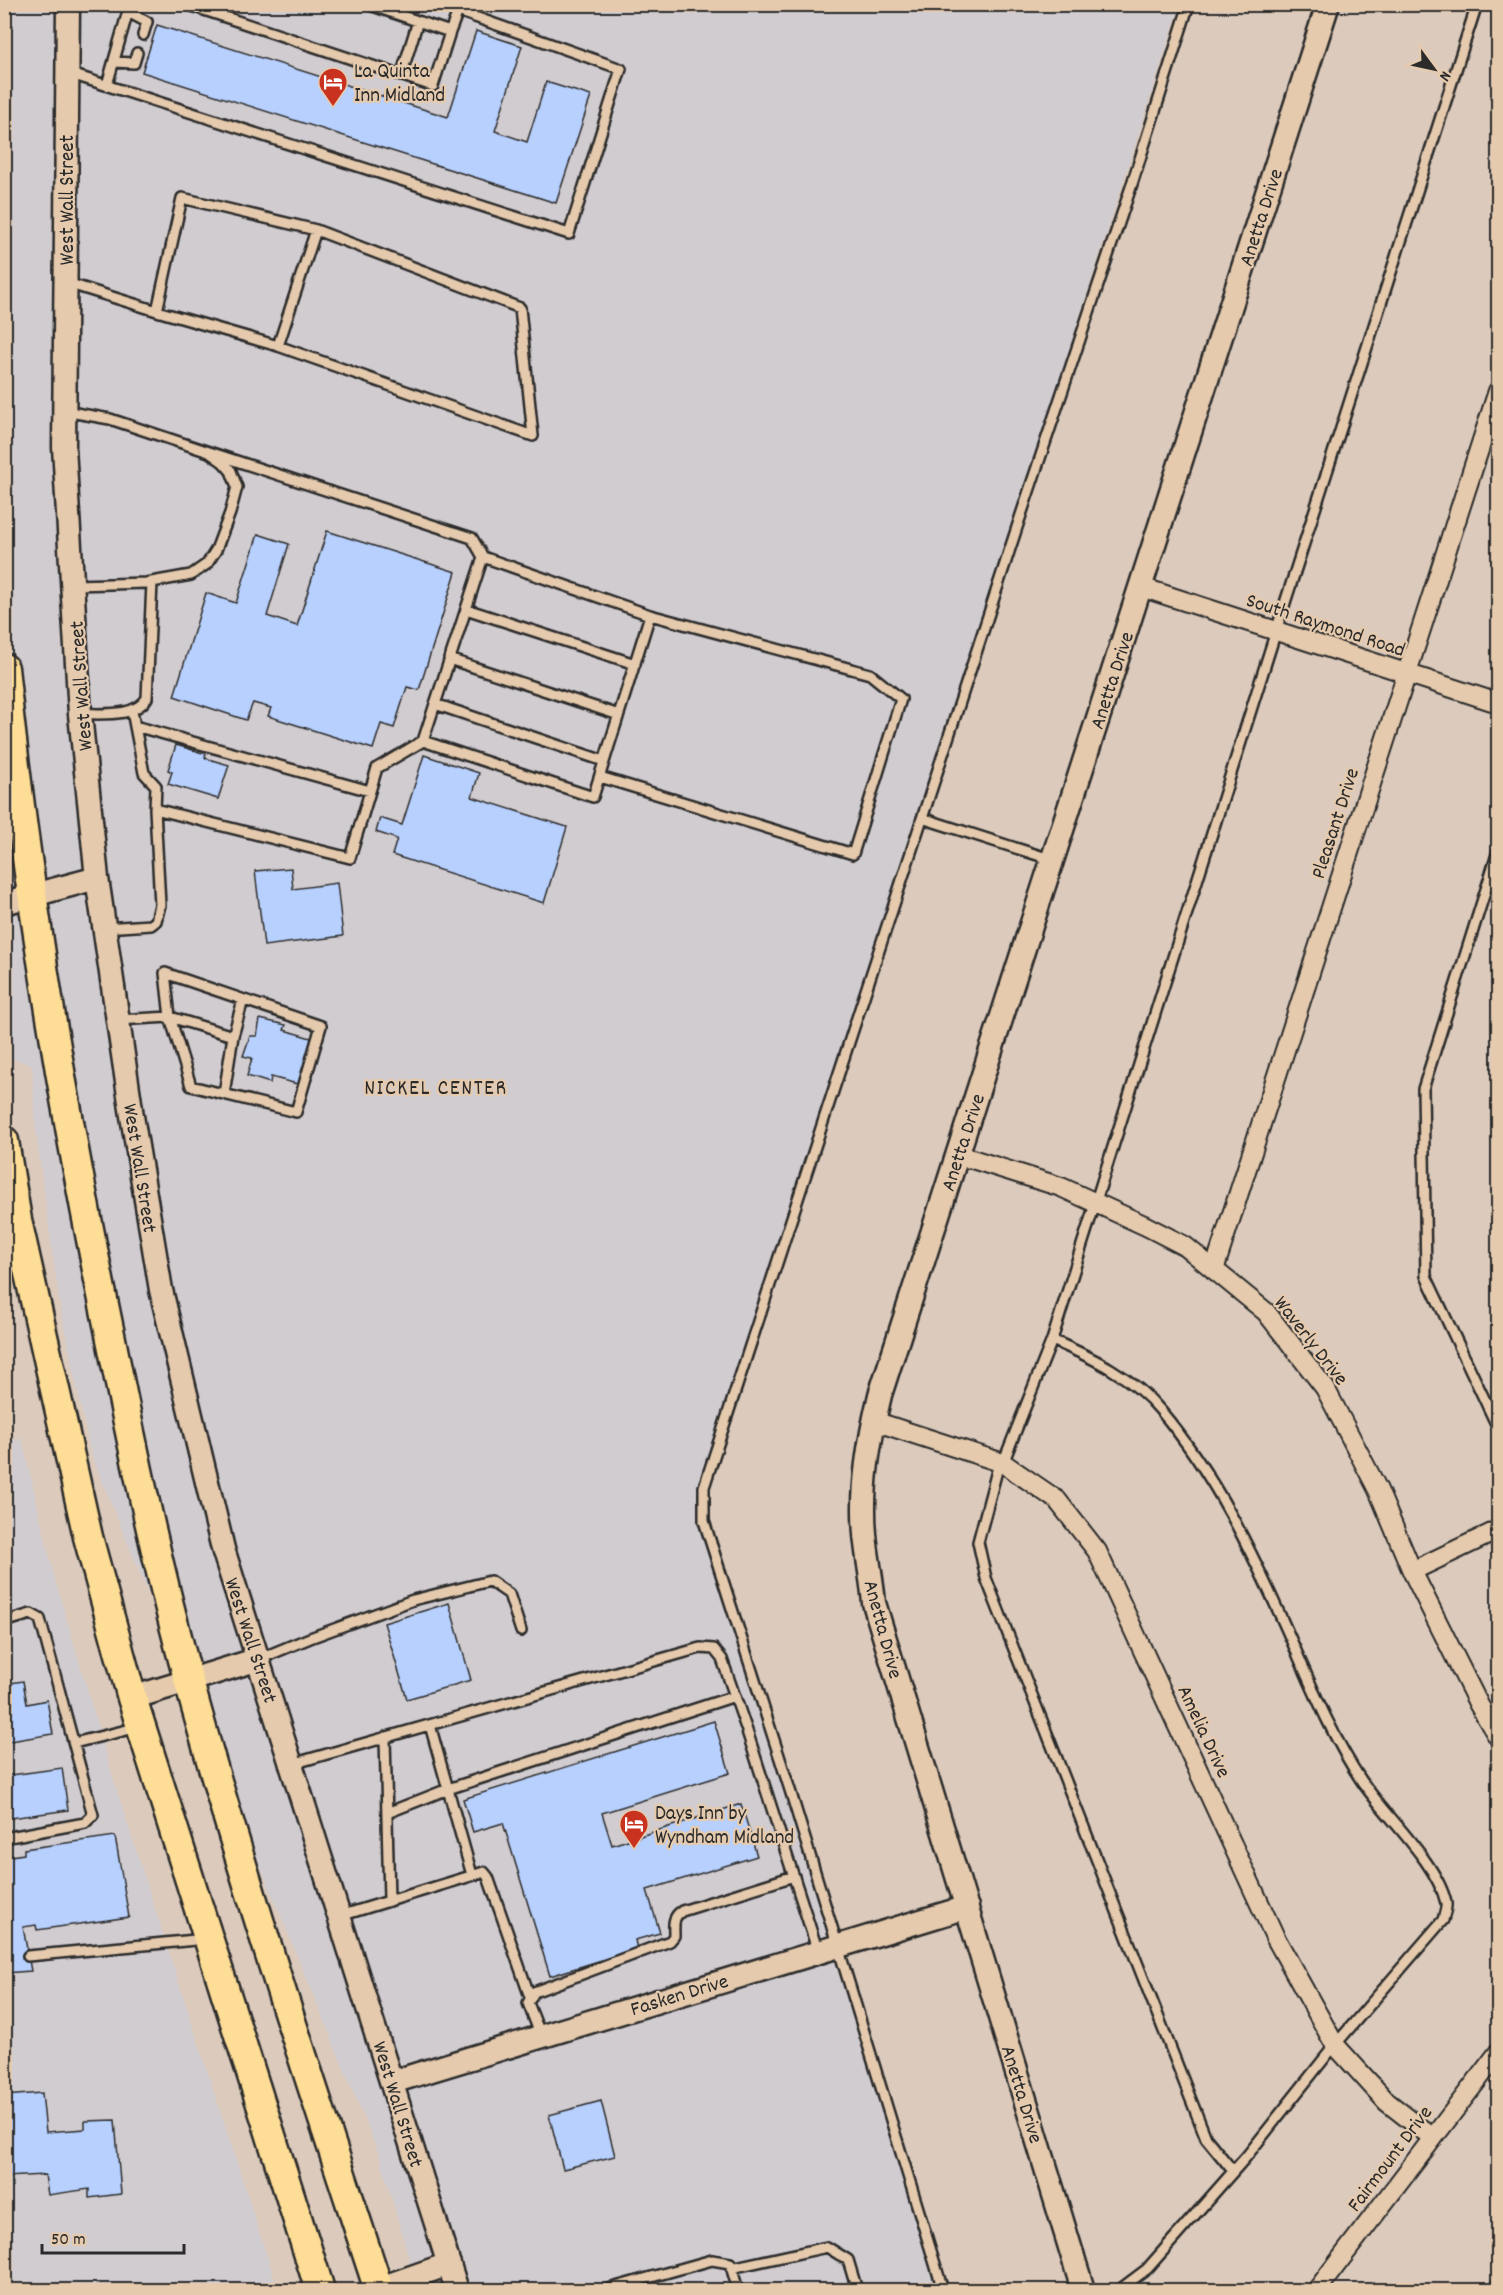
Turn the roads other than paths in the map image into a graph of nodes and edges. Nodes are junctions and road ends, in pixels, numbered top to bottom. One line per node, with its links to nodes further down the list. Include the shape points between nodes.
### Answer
1 (68, 4): 14 (street, West Wall Street)
2 (186, 4): 8 (lane)
3 (367, 4): 9 (lane)
4 (1189, 4): 46 (lane)
5 (1328, 4): 27 (street, Anetta Drive)
6 (1477, 4): 30 (lane)
7 (129, 8): 11 (lane, via 147,22); 13 (lane)
8 (217, 9): 15 (lane)
9 (418, 21): 10 (lane); 15 (lane)
10 (450, 32): 15 (lane, via 433,86); 16 (lane, via 458,11 621,69 569,234)
11 (143, 35)
12 (137, 53): 13 (lane, via 134,63)
13 (114, 62): 16 (lane)
14 (67, 72): 16 (lane); 18 (street, West Wall Street)
15 (401, 76)
16 (107, 85)
17 (316, 230): 19 (lane, via 182,198); 20 (lane); 20 (lane, via 520,308 532,436)
18 (65, 282): 19 (lane); 22 (street, West Wall Street)
19 (157, 311): 20 (lane)
20 (278, 346)
21 (1498, 391): 34 (street, Pleasant Drive)
22 (64, 411): 23 (lane, via 110,419); 26 (street, West Wall Street)
23 (208, 452): 24 (lane, via 472,538); 25 (lane, via 224,462 237,487 216,550 207,564 191,575)
24 (483, 557): 28 (lane); 29 (lane)
25 (152, 582): 26 (lane); 37 (lane, via 147,698)
26 (72, 585): 38 (street, West Wall Street)
27 (1141, 587): 30 (street, South Raymond Road); 48 (street, Anetta Drive)
28 (466, 609): 31 (lane); 32 (lane)
29 (651, 615): 32 (lane); 43 (lane, via 870,674 901,699 853,854)
30 (1276, 631): 34 (street, South Raymond Road); 59 (lane)
31 (449, 659): 36 (lane); 39 (lane)
32 (635, 664): 39 (lane)
33 (4, 668): 50 (main road)
34 (1406, 673): 35 (street, South Raymond Road); 60 (street, Pleasant Drive)
35 (1498, 703)
36 (435, 704): 41 (lane); 42 (lane)
37 (132, 711): 38 (lane); 40 (lane)
38 (80, 714): 49 (street, West Wall Street)
39 (619, 715): 42 (lane)
40 (135, 726): 44 (lane); 45 (lane, via 144,773 156,786)
41 (423, 741): 43 (lane, via 593,797); 44 (lane, via 377,768)
42 (604, 761): 43 (lane)
43 (600, 777)
44 (370, 791): 45 (lane, via 350,858)
45 (155, 810): 51 (lane, via 160,905 156,921 151,925)
46 (921, 818): 48 (lane); 88 (lane, via 704,1487 704,1521 790,1790)
47 (1498, 851): 63 (lane, via 1426,1079 1423,1100 1426,1276)
48 (1053, 860): 58 (street, Anetta Drive)
49 (97, 879): 50 (street); 51 (street, West Wall Street)
50 (18, 900): 70 (main road, via 141,1486)
51 (104, 928): 54 (street, West Wall Street)
52 (243, 1000): 53 (lane, via 165,973); 55 (lane); 56 (lane, via 321,1026 296,1112)
53 (170, 1017): 54 (lane); 55 (lane); 56 (lane, via 191,1086)
54 (117, 1020): 69 (street, West Wall Street, via 162,1290 223,1550)
55 (233, 1036): 56 (lane)
56 (224, 1094)
57 (4, 1141): 72 (main road, via 17,1220 88,1537)
58 (957, 1157): 59 (street, Waverly Drive, via 1061,1187); 62 (street, Anetta Drive)
59 (1096, 1203): 60 (street, Waverly Drive, via 1185,1246); 61 (lane)
60 (1214, 1270): 66 (street, Waverly Drive, via 1266,1312 1325,1388 1378,1490)
61 (1052, 1340): 64 (lane); 92 (lane, via 1099,1361 1130,1381 1160,1409 1197,1457 1233,1516 1325,1718 1362,1781 1421,1856 1447,1905 1443,1920)
62 (874, 1421): 64 (street, Amelia Drive); 85 (street, Anetta Drive, via 865,1479 864,1518 874,1603)
63 (1498, 1428)
64 (1001, 1463): 92 (street, Amelia Drive, via 1057,1500 1097,1551 1275,1937); 96 (lane, via 978,1542 986,1578 1206,2138)
65 (1498, 1530): 66 (street)
66 (1412, 1571): 76 (street, Waverly Drive)
67 (4, 1622): 77 (lane, via 31,1614 40,1620)
68 (520, 1631): 69 (lane, via 509,1594 490,1581 413,1600)
69 (259, 1659): 70 (street); 78 (street, West Wall Street)
70 (189, 1681): 72 (street); 101 (main road, via 258,1920)
71 (735, 1696): 73 (lane, via 722,1659 714,1649 700,1648); 79 (lane); 83 (lane)
72 (132, 1698): 74 (main road)
73 (430, 1725): 75 (lane); 79 (lane)
74 (141, 1727): 77 (lane); 87 (main road)
75 (385, 1737): 78 (lane); 80 (lane)
76 (1498, 1737)
77 (74, 1743): 81 (lane, via 93,1815 85,1823)
78 (292, 1764): 86 (street, West Wall Street)
79 (448, 1789): 80 (lane); 82 (lane)
80 (387, 1812): 84 (lane)
81 (4, 1838)
82 (472, 1875): 84 (lane); 90 (lane, via 484,1872 488,1877)
83 (794, 1876): 88 (lane); 90 (lane, via 682,1911 674,1921 670,1941 534,1992)
84 (389, 1900): 86 (lane)
85 (967, 1907): 88 (street, Fasken Drive); 107 (street, Anetta Drive)
86 (340, 1916): 94 (street, West Wall Street)
87 (209, 1939): 89 (lane); 100 (main road)
88 (827, 1950): 91 (street, Fasken Drive); 106 (lane)
89 (28, 1956)
90 (530, 1997): 91 (lane, via 528,2003)
91 (541, 2036): 94 (street, Fasken Drive)
92 (1335, 2045): 95 (street, Amelia Drive, via 1387,2102); 96 (lane)
93 (1498, 2054): 95 (street, Fairmount Drive)
94 (392, 2082): 97 (street, West Wall Street)
95 (1433, 2138): 109 (street, Fairmount Drive)
96 (1233, 2171): 108 (lane, via 1147,2269)
97 (449, 2264): 101 (street); 102 (street, West Wall Street)
98 (731, 2268): 103 (lane, via 730,2263 712,2260); 104 (lane); 105 (lane, via 827,2247 848,2260)
99 (1498, 2283): 110 (lane)
100 (320, 2290)
101 (378, 2290)
102 (457, 2290)
103 (605, 2290)
104 (738, 2290)
105 (857, 2290)
106 (943, 2290)
107 (1083, 2290)
108 (1119, 2290)
109 (1317, 2290)
110 (1492, 2290)

